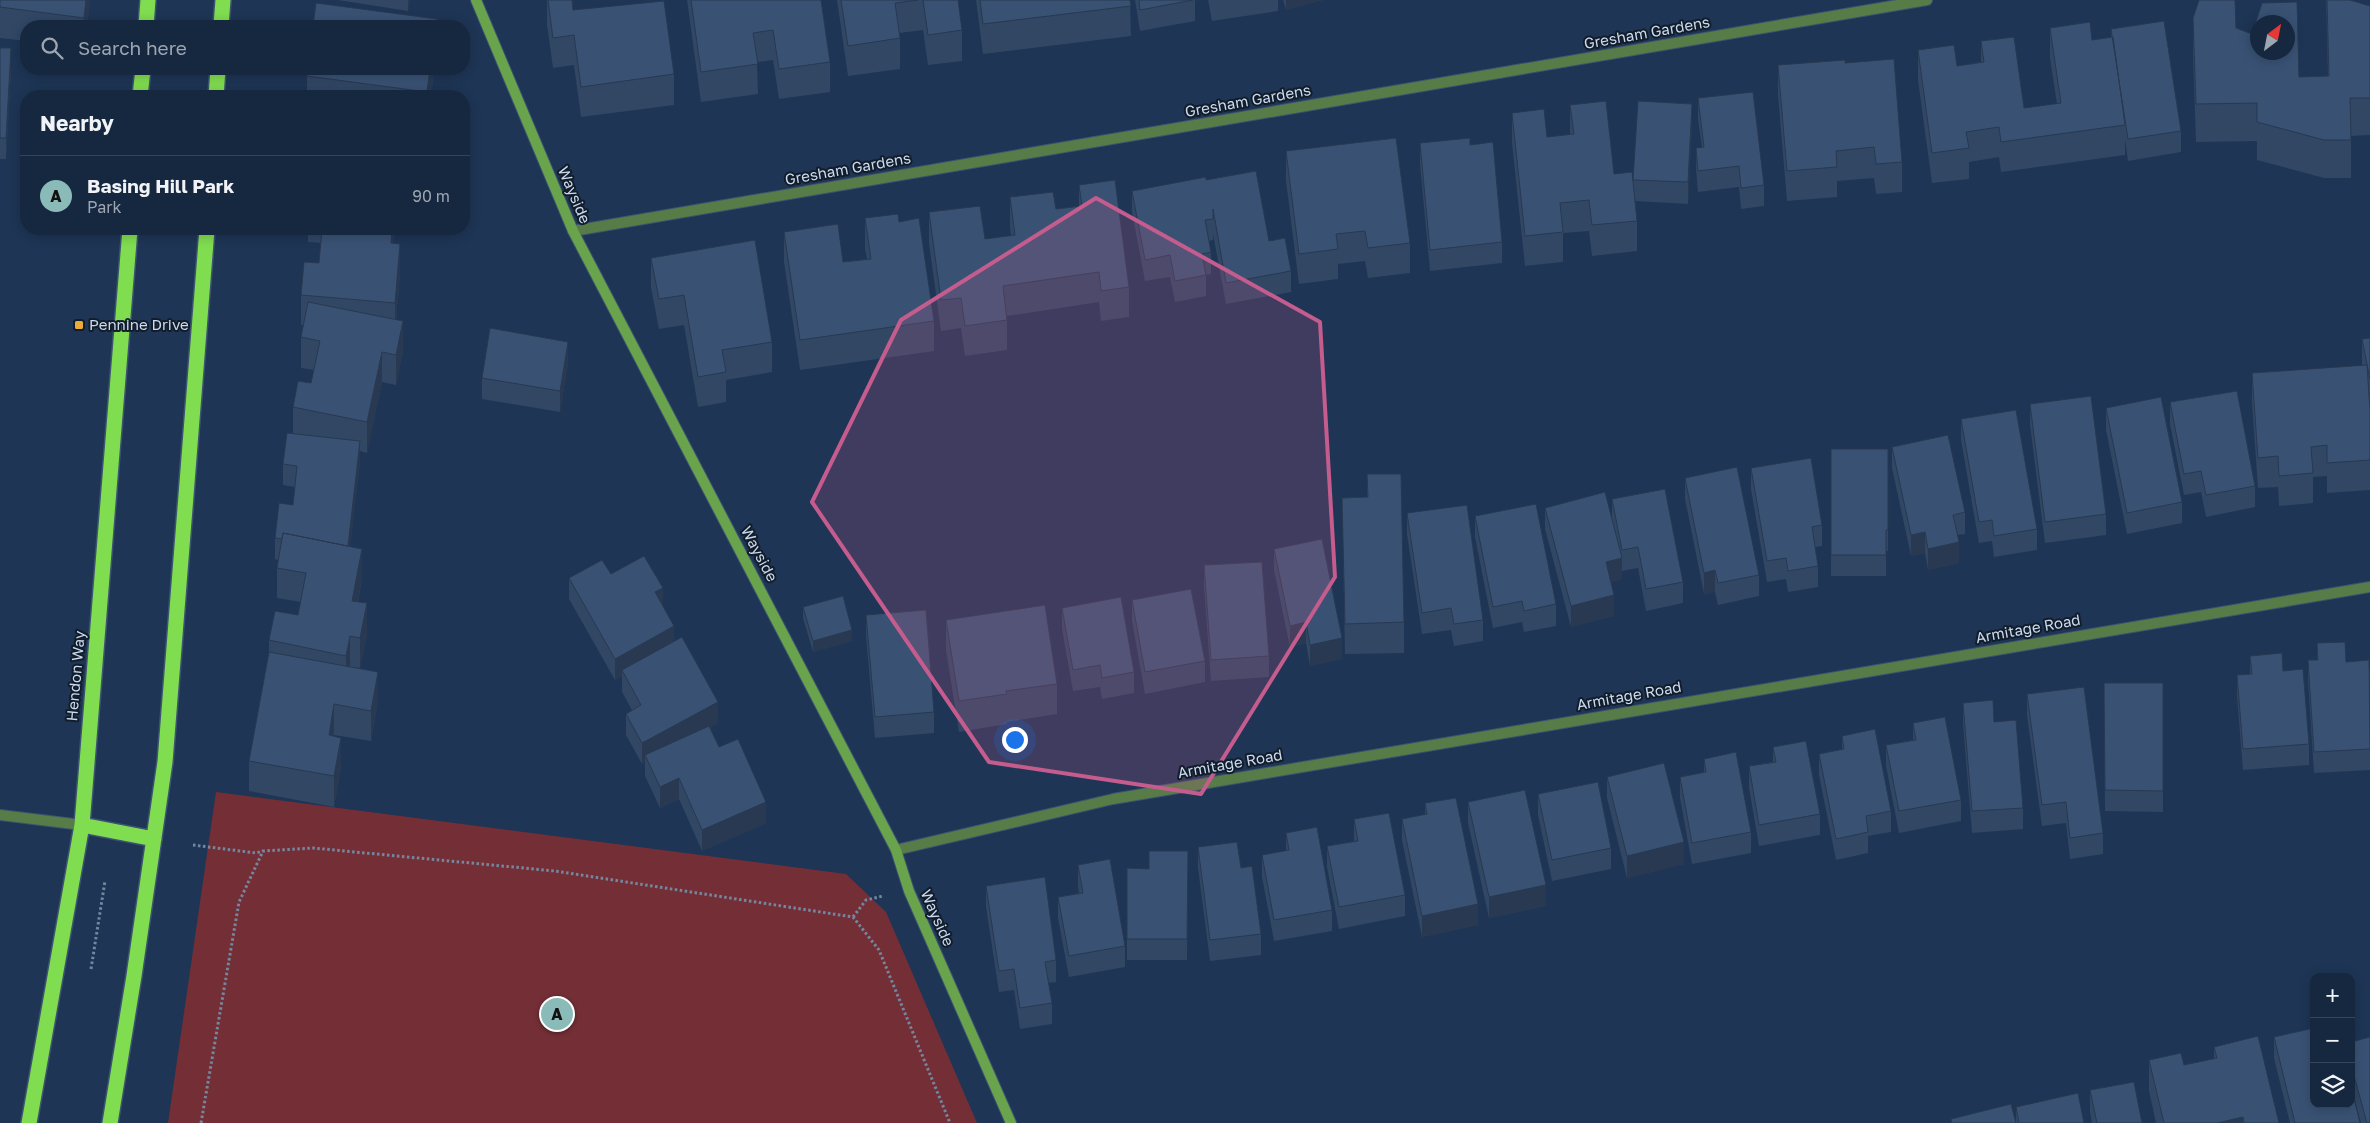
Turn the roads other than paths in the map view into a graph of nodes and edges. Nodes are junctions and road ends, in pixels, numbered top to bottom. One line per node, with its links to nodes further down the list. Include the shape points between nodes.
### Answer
1 (148, 0): 5 (highway)
2 (223, 0): 6 (highway)
3 (476, 0): 11 (street, Wayside)
4 (1927, 0): 11 (street, Gresham Gardens)
5 (146, 20)
6 (221, 20)
7 (142, 75): 9 (highway)
8 (218, 75): 10 (highway)
9 (140, 90)
10 (216, 90)
11 (573, 231): 18 (street, Wayside)
12 (130, 235): 16 (highway, Hendon Way)
13 (207, 235): 17 (highway, via 165,762)
14 (2370, 587): 18 (street, Armitage Road, via 1112,799)
15 (0, 814): 16 (street)
16 (82, 825): 17 (highway); 19 (highway, Hendon Way)
17 (154, 839): 20 (highway)
18 (896, 850): 21 (street, Wayside, via 909,891)
19 (29, 1123)
20 (110, 1123)
21 (1010, 1123)

